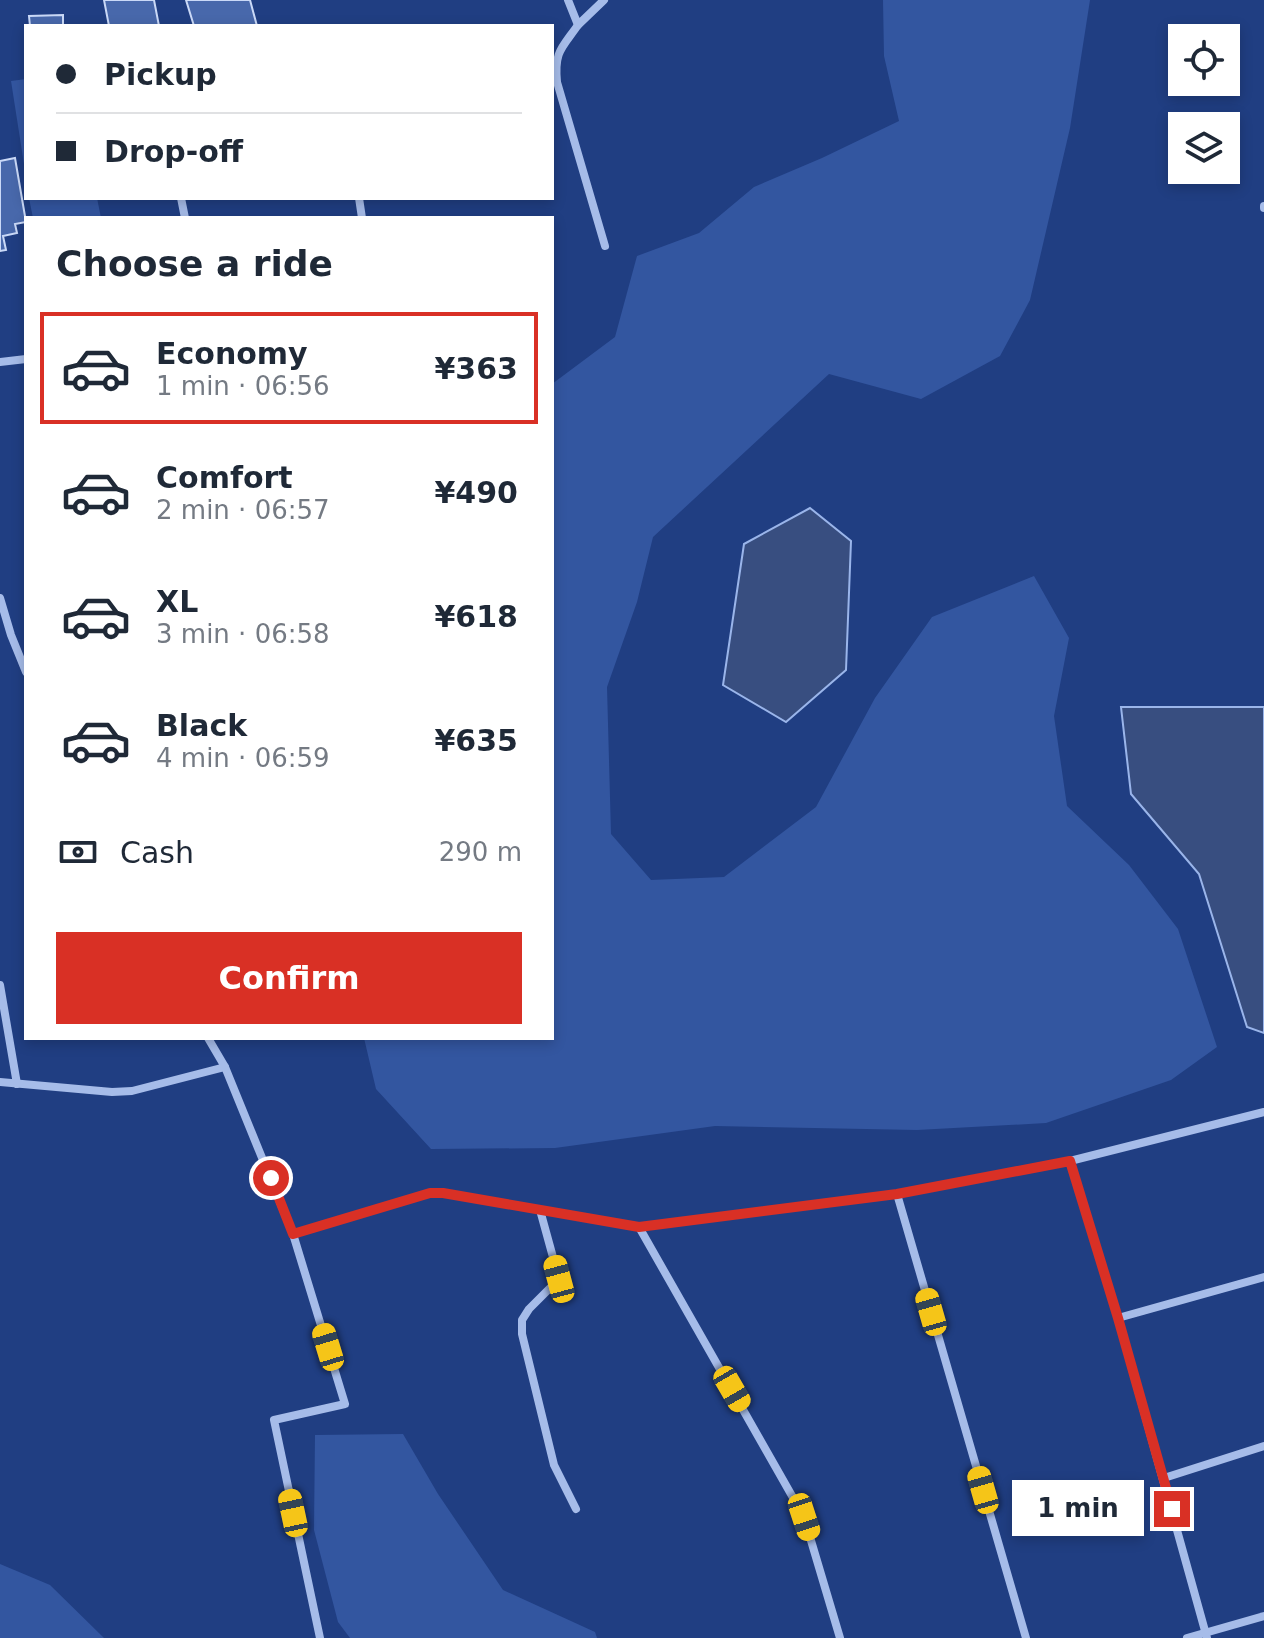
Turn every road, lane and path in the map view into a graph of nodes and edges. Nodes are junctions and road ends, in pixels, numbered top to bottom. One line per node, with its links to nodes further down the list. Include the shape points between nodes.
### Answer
1 (568, 0): 3 (street)
2 (604, 0): 3 (street)
3 (578, 25): 4 (street, via 555,67)
4 (605, 246)
5 (24, 359): 6 (street)
6 (0, 362)
7 (0, 598): 8 (street)
8 (24, 667)
9 (0, 985): 13 (street)
10 (209, 1040): 11 (street)
11 (225, 1067): 13 (street, via 132,1091); 19 (street)
12 (0, 1082): 13 (street)
13 (17, 1084)
14 (1264, 1112): 15 (street)
15 (1070, 1161): 16 (street); 21 (street)
16 (897, 1194): 18 (street); 29 (street)
17 (540, 1210): 18 (street); 19 (street, via 430,1193); 24 (street, via 559,1279 529,1309 522,1334 554,1465)
18 (639, 1227): 28 (street, via 804,1517)
19 (293, 1234): 27 (street, via 345,1404 274,1420)
20 (1264, 1277): 21 (street)
21 (1118, 1318): 23 (street)
22 (1264, 1446): 23 (street)
23 (1164, 1478): 26 (street)
24 (576, 1509)
25 (1264, 1616): 26 (street)
26 (1206, 1635): 30 (street)
27 (320, 1638)
28 (840, 1638)
29 (1026, 1638)
30 (1187, 1638)

